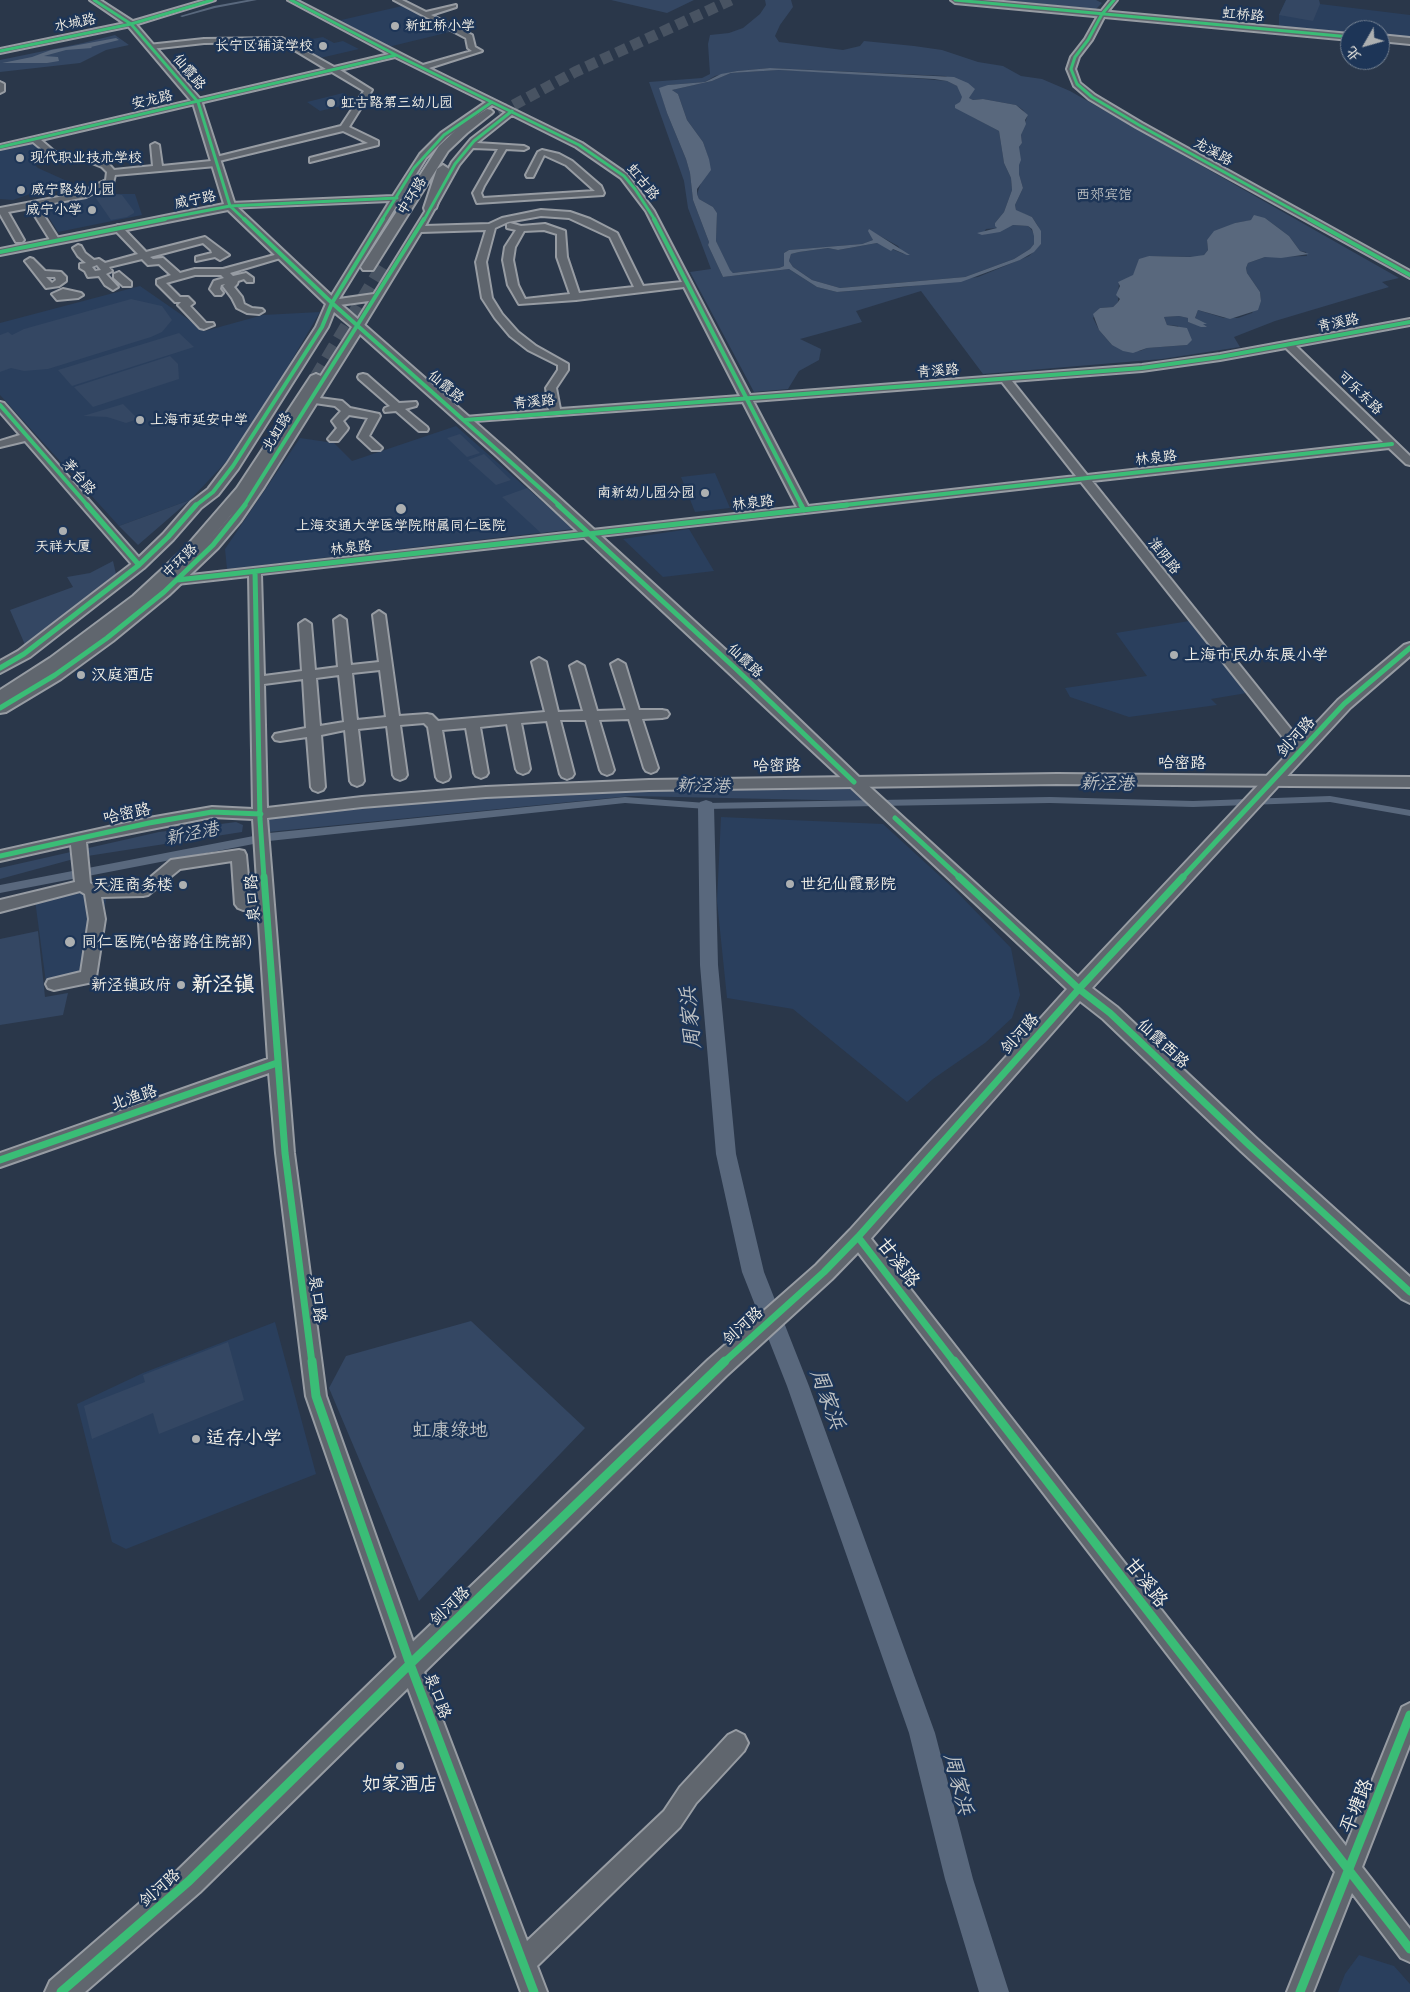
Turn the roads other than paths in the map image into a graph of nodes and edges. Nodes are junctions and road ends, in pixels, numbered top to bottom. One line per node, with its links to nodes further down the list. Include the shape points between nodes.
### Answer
1 (94, 0): 11 (main road, 仙霞路)
2 (212, 0): 11 (street, 水城路)
3 (292, 0): 17 (street, 虹古路)
4 (397, 0): 10 (street)
5 (954, 0): 9 (main road, 虹桥路)
6 (976, 0): 9 (main road, 虹桥路)
7 (1114, 0): 9 (street)
8 (454, 6): 10 (street)
9 (1104, 13): 12 (main road, 虹桥路); 62 (street, 龙溪路, via 1071,69 1077,84 1092,97)
10 (426, 14): 18 (street, via 470,37 472,48 478,51)
11 (131, 24): 15 (main road, 仙霞路); 16 (street, 水城路)
12 (1340, 35)
13 (1390, 40): 14 (main road)
14 (1410, 42)
15 (151, 47): 19 (street, via 204,40 282,40); 22 (main road, 仙霞路)
16 (0, 51)
17 (396, 55): 18 (street, 虹古路); 19 (street, 安龙路)
18 (422, 68): 23 (street, 虹古路)
19 (332, 70): 22 (street, 安龙路); 25 (street, via 368,90)
20 (0, 84): 21 (street)
21 (0, 91)
22 (198, 102): 26 (street, 安龙路); 34 (main road, 仙霞路)
23 (492, 109): 24 (street, 虹古路); 31 (highway, 中环路); 36 (highway, 中环路); 39 (street, 北虹路, via 438,141 414,168)
24 (512, 111): 28 (street, 北虹路); 68 (street, 虹古路, via 580,145 624,176 650,211)
25 (344, 128): 33 (street, via 376,143); 34 (street)
26 (35, 139): 29 (street, 安龙路); 37 (street, via 53,154 89,159 105,165)
27 (155, 145): 35 (street)
28 (471, 145): 30 (street); 43 (street, 北虹路, via 455,164)
29 (0, 147)
30 (503, 147): 32 (street, via 530,146 525,151); 32 (street, via 477,193 480,201 600,193 569,163)
31 (443, 149): 39 (highway); 57 (highway, 中环路)
32 (542, 152): 38 (street)
33 (313, 160)
34 (216, 161): 35 (street); 42 (main road, 仙霞路)
35 (158, 169): 37 (street)
36 (444, 169): 43 (highway); 58 (highway, 中环路)
37 (111, 173): 41 (street, via 110,181 93,192)
38 (530, 175)
39 (405, 184): 40 (street, 北虹路)
40 (397, 198): 42 (street, 威宁路); 76 (street, 北虹路)
41 (33, 205): 44 (street); 50 (street)
42 (230, 206): 46 (main road, 威宁路); 54 (main road, 仙霞路)
43 (430, 208): 47 (street, 北虹路)
44 (1, 211): 49 (street)
45 (494, 225): 47 (street); 48 (street); 69 (street, via 522,215 541,213 570,215 587,221 614,235); 93 (street, via 481,262 487,298 514,334 532,348 564,364 552,388)
46 (118, 228): 50 (main road, 威宁路); 53 (street)
47 (419, 229): 72 (street, 北虹路)
48 (521, 229): 73 (street, via 545,227 562,233 562,257); 73 (street, via 510,247 508,260 513,285 522,302)
49 (19, 240)
50 (55, 241): 52 (main road, 威宁路)
51 (79, 251): 65 (street)
52 (0, 252)
53 (144, 255): 55 (street, via 205,240 222,255); 59 (street); 63 (street, via 152,263 160,260)
54 (282, 256): 60 (street); 76 (main road, 仙霞路)
55 (199, 259)
56 (30, 261): 61 (street)
57 (368, 267)
58 (383, 267)
59 (102, 269): 65 (street, via 91,275); 66 (street, via 110,285)
60 (223, 272): 63 (street); 67 (street)
61 (44, 275): 65 (street); 65 (street, via 58,274)
62 (1410, 275)
63 (178, 276): 79 (street, via 160,282 178,300 185,299 189,303 183,305 204,326)
64 (246, 276): 67 (street)
65 (70, 278): 71 (street, via 69,293 72,296)
66 (123, 279)
67 (231, 280): 70 (street, via 218,284 214,289); 74 (street, via 234,282 229,289)
68 (688, 284): 69 (street); 87 (street, 虹古路)
69 (640, 290): 73 (street)
70 (218, 293)
71 (78, 294)
72 (377, 296): 76 (street); 81 (street, 北虹路)
73 (576, 297)
74 (239, 302): 75 (street); 77 (street, via 250,311)
75 (251, 303)
76 (332, 303): 80 (main road, 北虹路); 81 (main road, 仙霞路)
77 (260, 310)
78 (1410, 322): 83 (street, 青溪路)
79 (209, 325)
80 (323, 325): 81 (main road, via 339,321); 108 (main road, 北虹路, via 214,492 196,505)
81 (358, 327): 82 (main road, 仙霞路); 84 (main road, 北虹路)
82 (376, 343): 84 (main road); 95 (main road, 仙霞路)
83 (1289, 345): 86 (street, 青溪路, via 1171,364); 100 (street, 可乐东路)
84 (346, 346): 88 (main road, 北虹路)
85 (363, 378): 91 (street)
86 (1004, 378): 87 (street, 青溪路); 103 (street, 淮阴路)
87 (747, 398): 93 (street, 青溪路); 105 (street, 虹古路)
88 (312, 400): 92 (street, via 338,403); 104 (main road, 北虹路)
89 (412, 404): 91 (street)
90 (0, 405): 97 (street, 茅台路)
91 (397, 407): 94 (street); 96 (street)
92 (347, 411): 94 (street); 98 (street, via 337,421 343,428)
93 (555, 412): 95 (street, 青溪路)
94 (375, 416): 101 (street, via 364,437)
95 (465, 420): 106 (main road, 仙霞路)
96 (423, 429)
97 (27, 437): 99 (street); 108 (street, 茅台路)
98 (334, 439)
99 (0, 444)
100 (1392, 444): 102 (street, 可乐东路); 103 (street, 林泉路)
101 (376, 448)
102 (1410, 462)
103 (1083, 478): 105 (street, 林泉路); 137 (street, 淮阴路)
104 (257, 487): 107 (highway); 110 (main road, 北虹路, via 213,545)
105 (804, 510): 106 (street, 林泉路)
106 (589, 534): 109 (street, 林泉路); 146 (main road, 仙霞路)
107 (191, 552): 123 (highway, 中环路, via 243,491 309,379 228,489 169,551 122,594); 124 (highway, 中环路, via 131,606 57,662)
108 (139, 565): 119 (main road, 北虹路, via 24,654)
109 (254, 571): 110 (street, 林泉路); 122 (street, 泉口路)
110 (177, 580): 125 (main road, 北虹路, via 107,638)
111 (379, 615): 117 (street)
112 (340, 620): 120 (street)
113 (305, 624): 121 (street)
114 (1410, 648): 137 (main road, 剑河路, via 1344,704)
115 (540, 662): 127 (street)
116 (618, 664): 129 (street)
117 (386, 665): 120 (street); 131 (street)
118 (577, 666): 128 (street)
119 (0, 668)
120 (346, 670): 121 (street); 133 (street)
121 (309, 675): 122 (street); 135 (street)
122 (257, 681): 150 (street, 泉口路)
123 (0, 682)
124 (0, 699)
125 (0, 708)
126 (662, 714): 129 (street)
127 (553, 716): 128 (street); 130 (street); 142 (street)
128 (592, 716): 129 (street); 140 (street)
129 (634, 716): 138 (street)
130 (512, 718): 132 (street); 139 (street)
131 (393, 720): 133 (street); 134 (street, via 427,718); 143 (street)
132 (472, 722): 134 (street); 141 (street)
133 (351, 725): 135 (street); 145 (street)
134 (435, 726): 144 (street)
135 (314, 732): 136 (street); 149 (street)
136 (280, 737)
137 (1301, 751): 148 (main road, 剑河路)
138 (651, 768)
139 (523, 769)
140 (607, 770)
141 (481, 773)
142 (567, 774)
143 (400, 776)
144 (443, 777)
145 (357, 781)
146 (854, 782): 148 (street, 哈密路, via 1057,779); 150 (street, 哈密路, via 486,792 362,802); 157 (main road, 仙霞西路)
147 (1410, 782): 148 (street, 哈密路)
148 (1269, 786): 157 (main road, 剑河路)
149 (318, 787)
150 (261, 816): 151 (street, 哈密路, via 212,812); 154 (street, 泉口路)
151 (78, 839): 152 (street, 哈密路); 153 (street)
152 (0, 856)
153 (88, 888): 154 (street, via 143,891 176,864 239,855 243,904); 155 (street); 156 (street, via 96,919 88,977)
154 (266, 901): 158 (street, 泉口路)
155 (0, 906)
156 (54, 984)
157 (1079, 989): 160 (main road, 剑河路); 161 (main road, 仙霞西路, via 1110,1013)
158 (277, 1063): 159 (street, 北渔路); 162 (street, 泉口路, via 316,1396)
159 (0, 1160)
160 (858, 1237): 162 (main road, 剑河路); 165 (street, 甘溪路)
161 (1410, 1292)
162 (410, 1664): 167 (street, 泉口路); 168 (main road, 剑河路, via 189,1881)
163 (1410, 1715): 165 (street, 平塘路)
164 (736, 1743): 167 (street, via 688,1795 672,1819)
165 (1348, 1868): 166 (street, 甘溪路); 170 (street, 平塘路)
166 (1410, 1949)
167 (523, 1962): 169 (street, 泉口路)
168 (61, 1992)
169 (534, 1992)
170 (1300, 1992)

